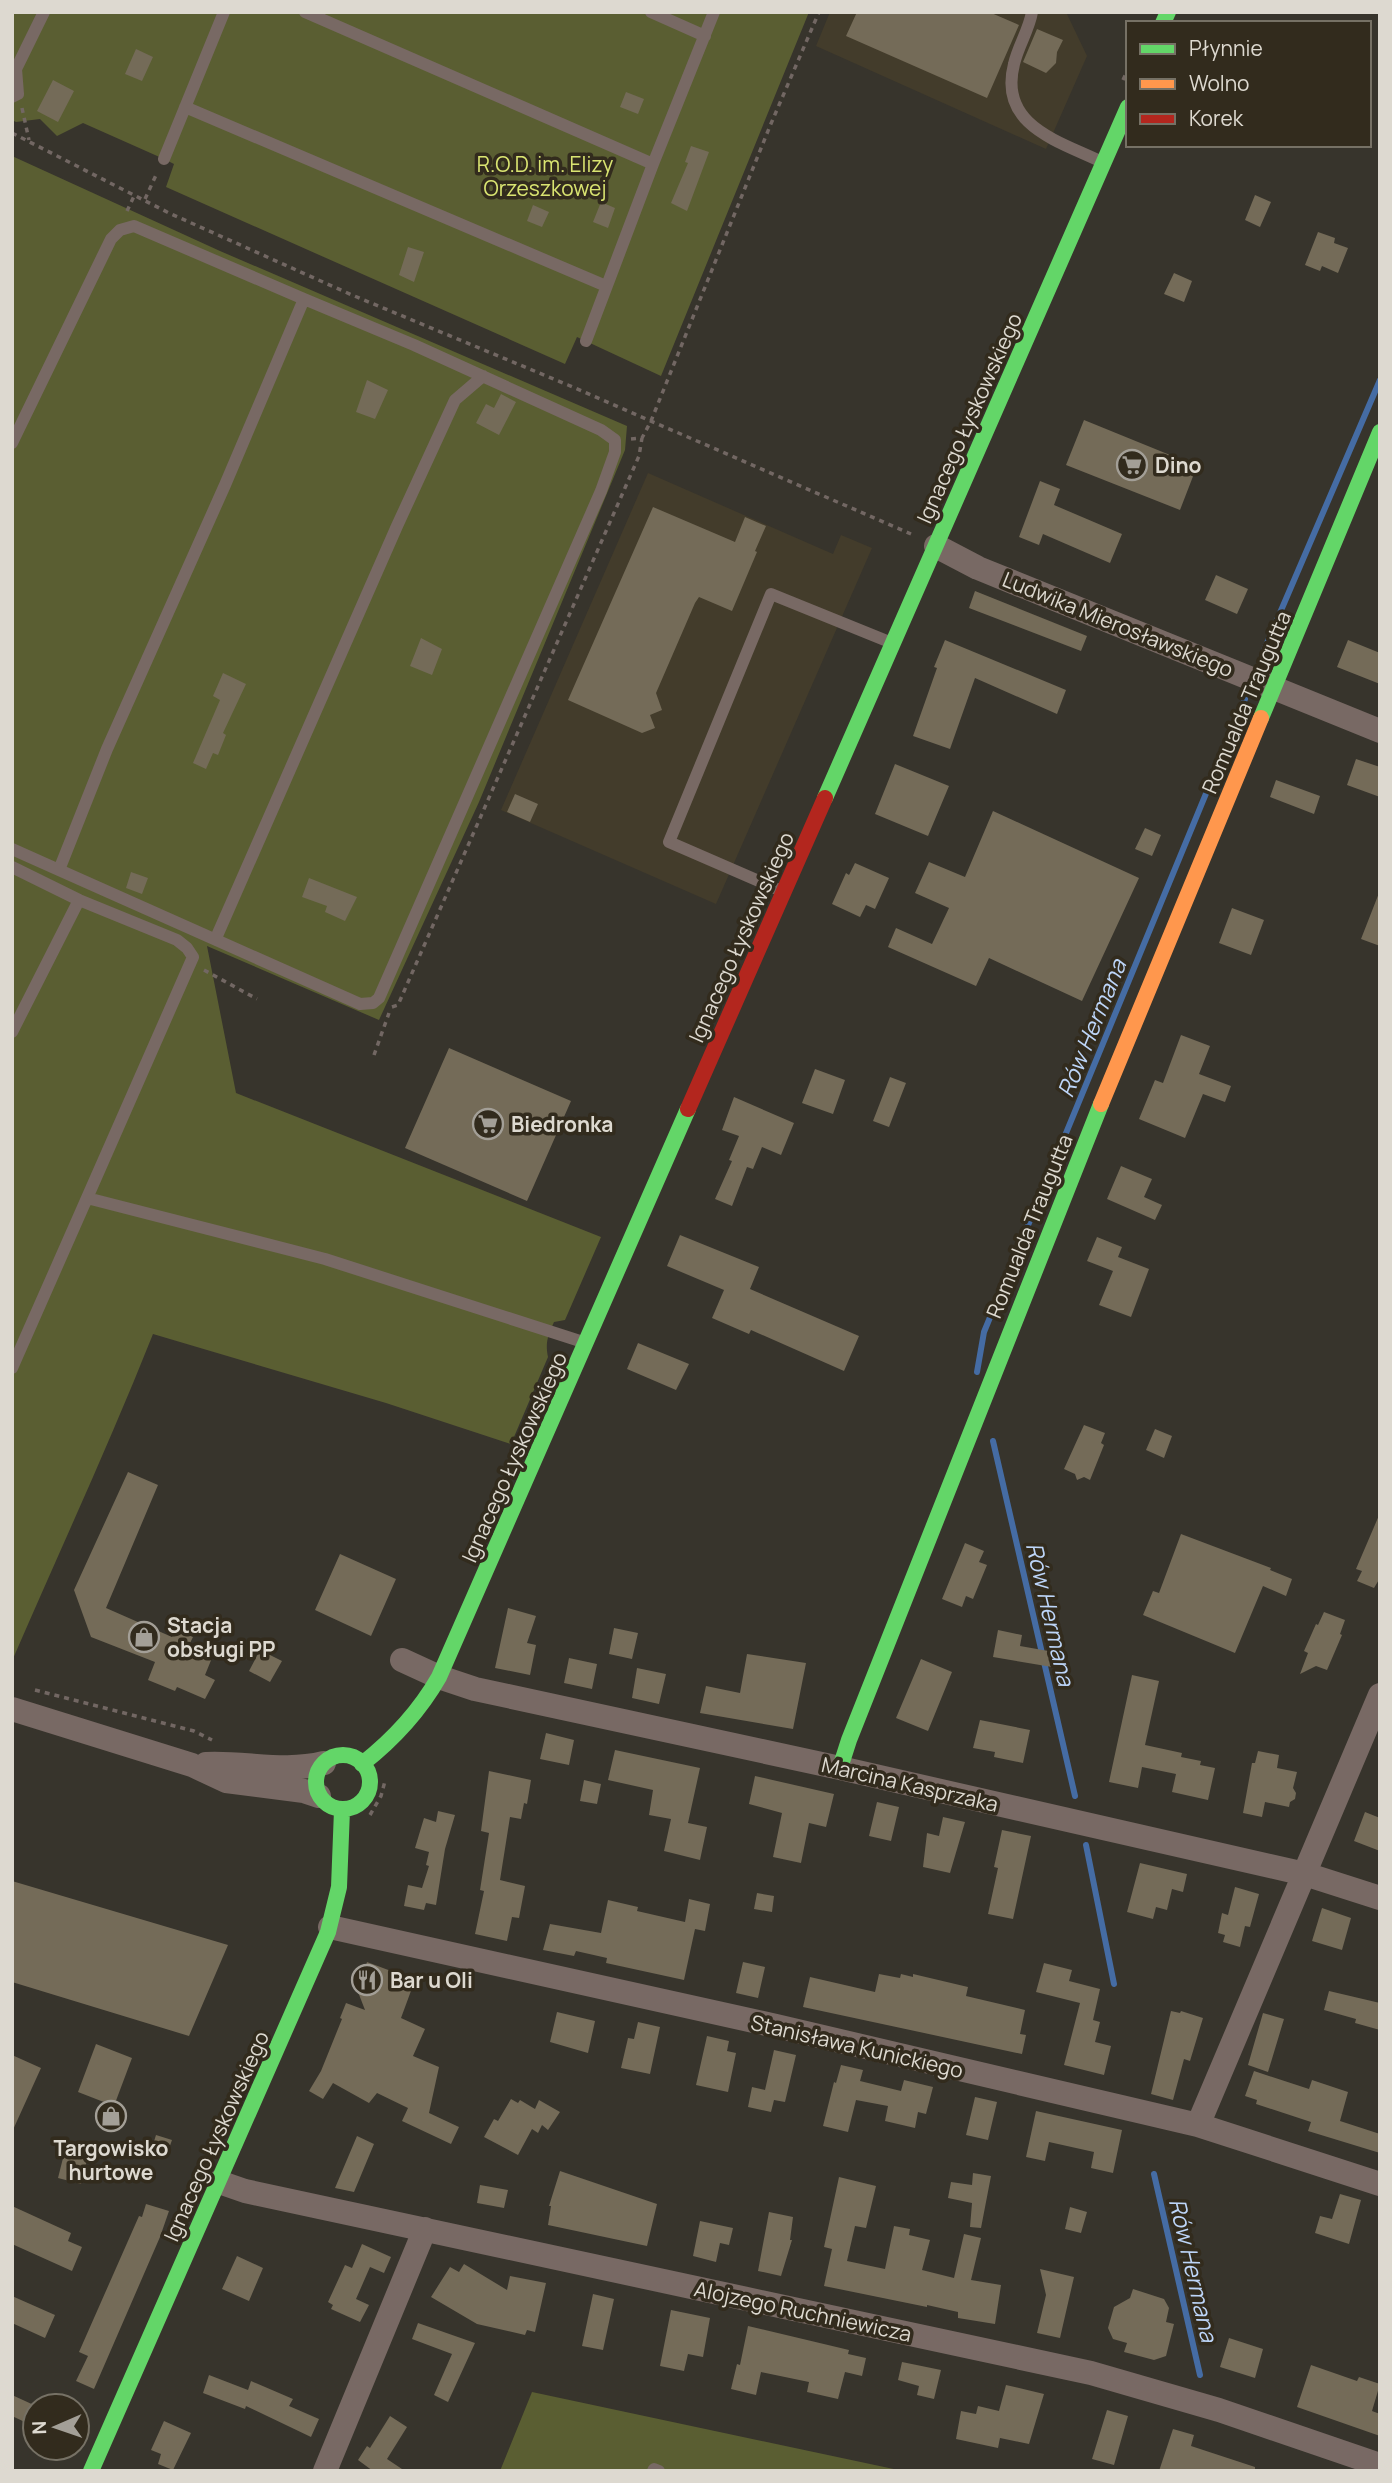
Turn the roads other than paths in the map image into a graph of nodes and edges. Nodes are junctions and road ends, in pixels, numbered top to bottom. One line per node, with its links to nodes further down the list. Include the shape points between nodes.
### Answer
1 (44, 12): 8 (lane, via 16,69 18,94)
2 (224, 12): 9 (lane)
3 (305, 12): 13 (lane)
4 (651, 12): 7 (lane)
5 (714, 12): 7 (lane)
6 (1032, 12): 12 (lane, via 1013,67 1016,106 1032,127)
7 (705, 36): 13 (lane)
8 (12, 97)
9 (185, 107): 11 (lane); 14 (lane)
10 (1126, 111): 12 (street, Ignacego Łyskowskiego)
11 (164, 159)
12 (1103, 163): 20 (street, Ignacego Łyskowskiego)
13 (653, 164): 14 (lane)
14 (606, 286): 16 (lane)
15 (304, 299): 17 (lane); 19 (lane, via 134,226 125,227 111,239); 26 (lane, via 107,749)
16 (586, 341)
17 (483, 376): 29 (lane, via 455,400); 29 (lane, via 620,440 379,998 360,1004)
18 (1380, 432): 22 (street, Romualda Traugutta)
19 (12, 443)
20 (936, 546): 21 (street, Ignacego Łyskowskiego); 22 (street, Ludwika Mierosławskiego, via 978,568)
21 (893, 644): 27 (street, Ignacego Łyskowskiego); 27 (lane, via 771,594 669,842)
22 (1275, 688): 23 (street, Ludwika Mierosławskiego); 41 (street, Romualda Traugutta, via 1072,1175)
23 (1380, 730)
24 (12, 849): 26 (lane)
25 (12, 867): 28 (lane)
26 (59, 870): 29 (lane)
27 (784, 893): 32 (street, Ignacego Łyskowskiego)
28 (79, 900): 30 (lane); 31 (lane, via 177,940 193,957)
29 (216, 939)
30 (12, 1032)
31 (87, 1198): 32 (lane, via 325,1259); 33 (lane)
32 (587, 1343): 35 (street, Ignacego Łyskowskiego)
33 (12, 1368)
34 (402, 1660): 35 (street, Marcina Kasprzaka)
35 (439, 1677): 39 (street, Ignacego Łyskowskiego, via 415,1716); 41 (street, Marcina Kasprzaka, via 475,1689)
36 (1380, 1695): 44 (street)
37 (12, 1709): 40 (street)
38 (324, 1763): 39 (street, via 348,1756); 40 (street, via 280,1769); 42 (street, via 316,1778)
39 (362, 1764): 43 (street, via 370,1779 366,1797)
40 (192, 1765): 42 (street, via 226,1782)
41 (840, 1768): 44 (street, Marcina Kasprzaka)
42 (319, 1796): 43 (street)
43 (342, 1810): 46 (street, Ignacego Łyskowskiego, via 341,1877)
44 (1306, 1874): 45 (street, Marcina Kasprzaka); 47 (street)
45 (1380, 1898)
46 (330, 1927): 47 (street, Stanisława Kunickiego); 48 (street, Ignacego Łyskowskiego)
47 (1198, 2125): 49 (street, Stanisława Kunickiego)
48 (219, 2182): 50 (street, Alojzego Ruchniewicza); 52 (street, Ignacego Łyskowskiego)
49 (1380, 2184)
50 (425, 2229): 51 (street, Alojzego Ruchniewicza, via 1091,2373 1219,2410); 53 (street)
51 (1380, 2465)
52 (91, 2471)
53 (325, 2471)
54 (653, 2471): 55 (lane)
55 (659, 2471)

